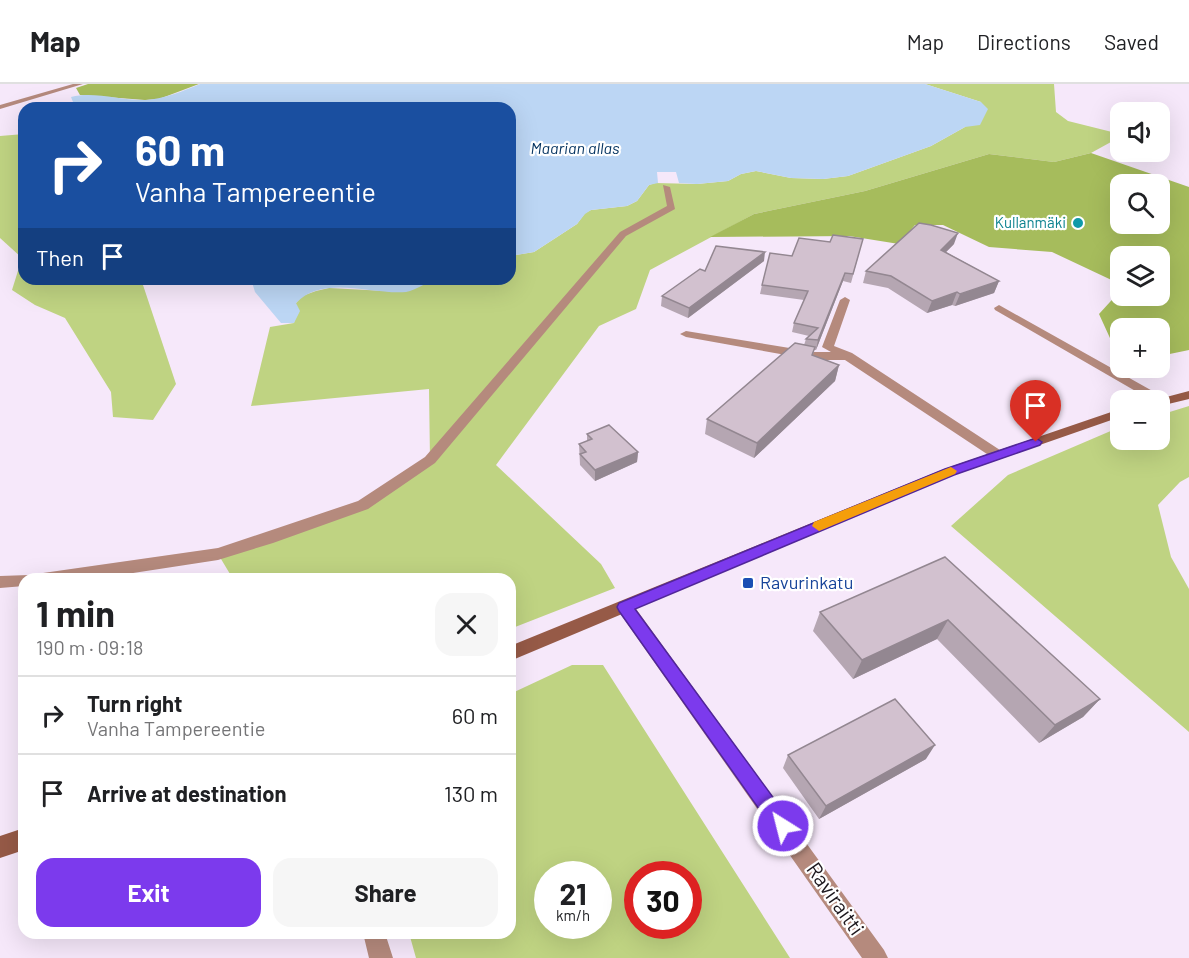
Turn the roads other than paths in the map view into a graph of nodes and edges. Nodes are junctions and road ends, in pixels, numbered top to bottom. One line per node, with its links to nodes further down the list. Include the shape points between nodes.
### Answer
1 (80, 84): 2 (street)
2 (0, 107)
3 (666, 187): 13 (street, via 672,207 623,234 430,460 363,505 268,539 218,554)
4 (845, 300): 7 (street, via 828,347)
5 (999, 308): 8 (street)
6 (686, 334): 7 (street, via 814,356)
7 (848, 356): 12 (street)
8 (1141, 390)
9 (1189, 394): 10 (main road)
10 (1170, 399)
11 (1110, 416): 12 (main road)
12 (998, 455): 16 (main road)
13 (94, 573)
14 (18, 580): 15 (street)
15 (0, 582)
16 (625, 607): 17 (main road); 22 (street, Raviraitti)
17 (516, 652)
18 (18, 841): 19 (main road)
19 (0, 847)
20 (376, 939): 21 (street)
21 (381, 958)
22 (876, 958)

